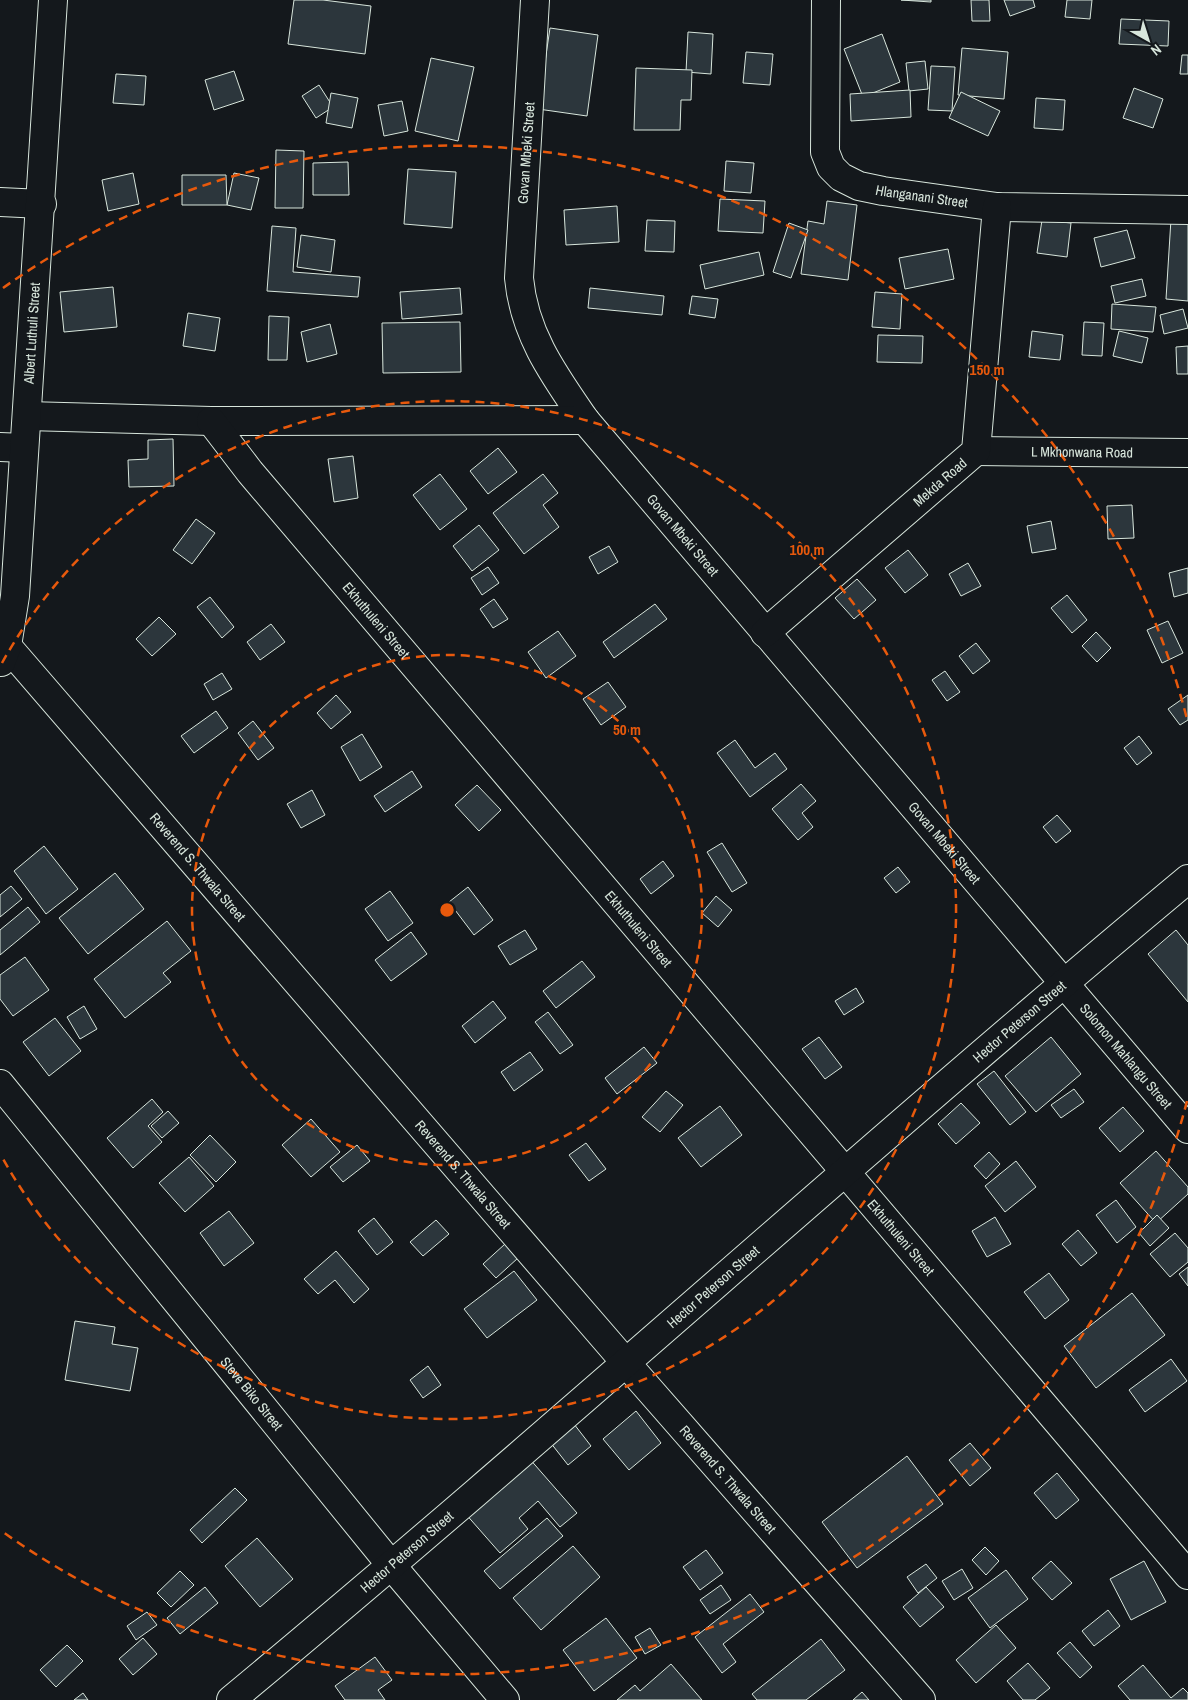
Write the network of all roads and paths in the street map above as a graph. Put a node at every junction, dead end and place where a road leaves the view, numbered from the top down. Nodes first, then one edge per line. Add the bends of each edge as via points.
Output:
1 (53, 0) edge
2 (536, 0) edge
3 (826, 0) edge
4 (0, 202) edge
5 (42, 204) junction
6 (997, 207) junction
7 (1188, 210) edge
8 (27, 416) junction
9 (585, 420) junction
10 (211, 421) junction
11 (12, 447) edge
12 (976, 451) junction
13 (1188, 453) edge
14 (765, 633) junction
15 (4, 654) edge
16 (1188, 879) edge
17 (1064, 982) junction
18 (0, 1084) edge
19 (1188, 1130) edge
20 (844, 1171) junction
21 (626, 1363) junction
22 (391, 1565) junction
23 (1188, 1575) edge
24 (234, 1697) edge
25 (505, 1700) edge
26 (921, 1700) edge

1 - 5 street, Albert Luthuli Street
2 - 9 street, Govan Mbeki Street via 519,256 521,299 535,341
3 - 6 street, Hlanganani Street via 824,126 825,152 831,167 841,177 859,186
4 - 5 street
5 - 8 street, Albert Luthuli Street
6 - 7 street, Hlanganani Street
6 - 12 street, Mekda Road
8 - 10 street
8 - 11 street, Albert Luthuli Street
9 - 10 street
9 - 14 street, Govan Mbeki Street
10 - 20 street, Ekhuthuleni Street via 256,479
11 - 15 street, Albert Luthuli Street via 15,596
12 - 13 street, L Mkhonwana Road
12 - 14 street, Mekda Road
14 - 17 street, Govan Mbeki Street
15 - 21 street, Reverend S. Thwala Street
16 - 17 street, Hector Peterson Street
17 - 19 street, Solomon Mahlangu Street
17 - 20 street, Hector Peterson Street
18 - 22 street, Steve Biko Street
20 - 21 street, Hector Peterson Street
20 - 23 street, Ekhuthuleni Street
21 - 22 street, Hector Peterson Street
21 - 26 street, Reverend S. Thwala Street
22 - 24 street, Hector Peterson Street
22 - 25 street, Steve Biko Street

